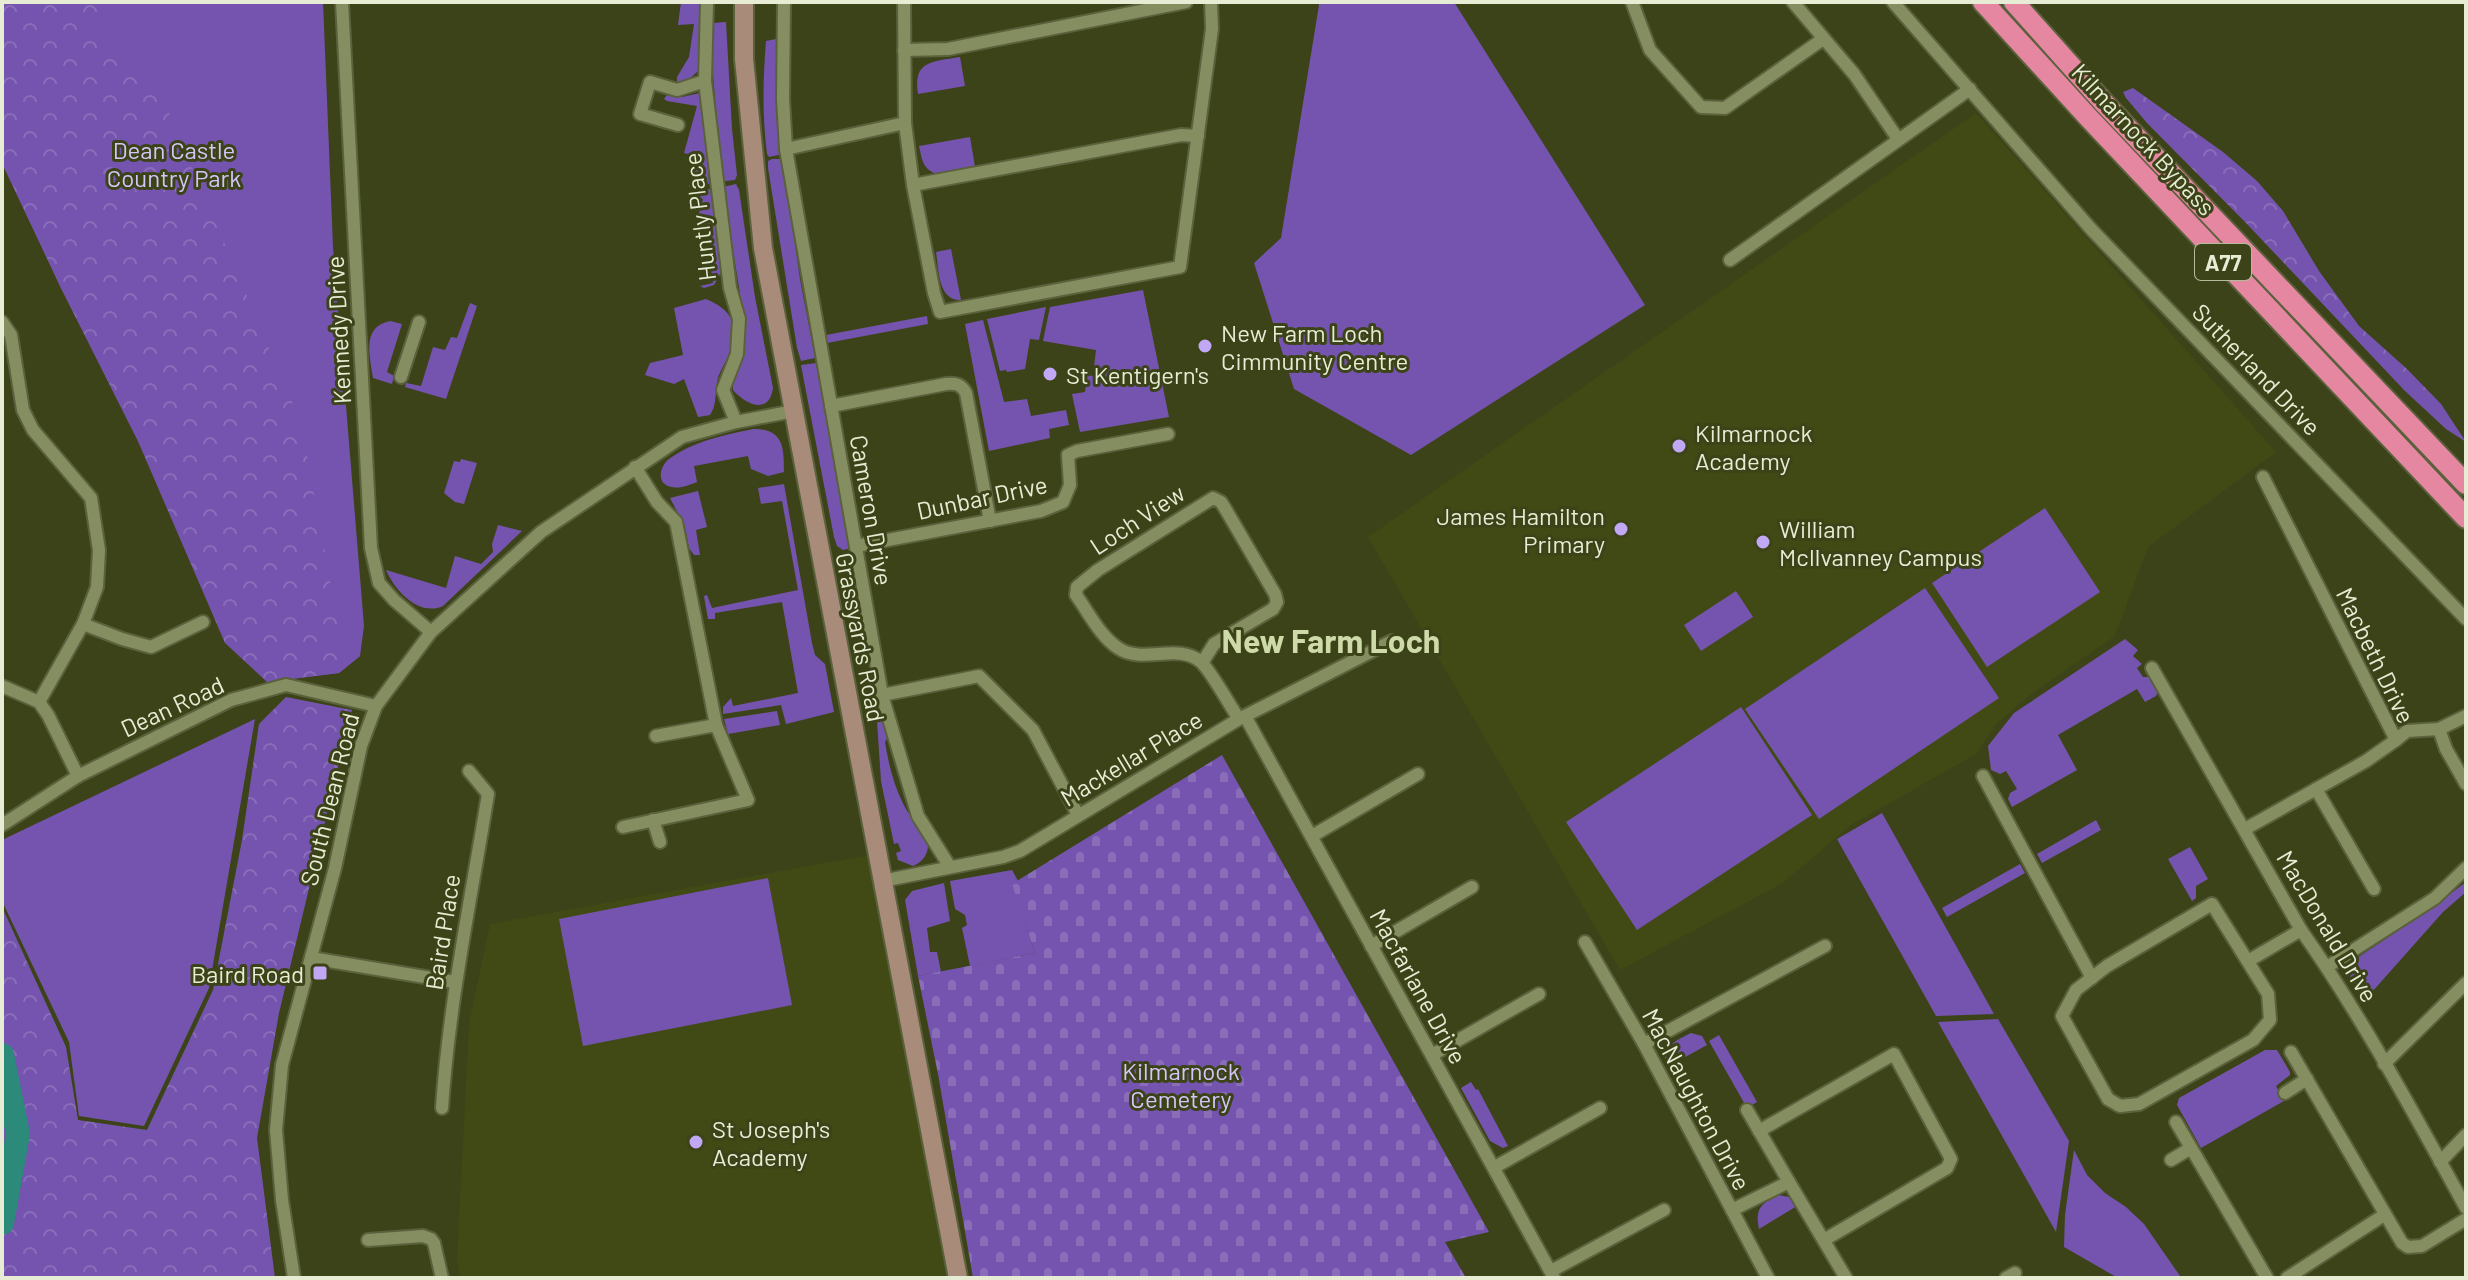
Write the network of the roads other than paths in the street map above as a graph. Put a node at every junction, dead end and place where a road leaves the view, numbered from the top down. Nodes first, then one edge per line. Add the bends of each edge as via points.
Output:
1 (342, 2) edge
2 (707, 2) edge
3 (744, 2) edge
4 (784, 2) edge
5 (904, 2) edge
6 (1186, 2) edge
7 (1211, 2) edge
8 (1632, 2) edge
9 (1793, 2) edge
10 (1893, 2) edge
11 (1983, 2) edge
12 (2014, 2) edge
13 (1823, 39) junction
14 (904, 50) junction
15 (705, 81) junction
16 (1970, 89) junction
17 (905, 123) junction
18 (678, 125) dead end
19 (1198, 136) junction
20 (1898, 139) junction
21 (786, 149) junction
22 (913, 185) junction
23 (1730, 260) dead end
24 (2, 322) edge
25 (419, 322) dead end
26 (401, 377) dead end
27 (831, 406) junction
28 (794, 411) junction
29 (736, 422) junction
30 (1168, 434) dead end
31 (635, 467) junction
32 (2263, 477) dead end
33 (2466, 484) edge
34 (2466, 518) edge
35 (990, 521) junction
36 (856, 546) junction
37 (2466, 619) edge
38 (203, 622) dead end
39 (83, 624) junction
40 (431, 632) junction
41 (1392, 641) dead end
42 (1202, 663) junction
43 (2152, 668) dead end
44 (2, 686) edge
45 (882, 695) junction
46 (39, 702) junction
47 (376, 706) junction
48 (2466, 716) edge
49 (1242, 718) junction
50 (716, 725) junction
51 (2439, 729) junction
52 (656, 736) dead end
53 (2396, 740) junction
54 (469, 771) dead end
55 (1418, 774) dead end
56 (78, 776) junction
57 (1983, 776) dead end
58 (2466, 784) edge
59 (2316, 789) junction
60 (1078, 815) junction
61 (653, 820) junction
62 (2, 825) edge
63 (623, 827) dead end
64 (2245, 829) junction
65 (1312, 836) junction
66 (660, 842) dead end
67 (950, 867) junction
68 (2466, 868) edge
69 (882, 881) junction
70 (1472, 887) dead end
71 (2374, 889) dead end
72 (2301, 930) junction
73 (1585, 942) dead end
74 (1371, 946) junction
75 (1825, 946) dead end
76 (311, 958) junction
77 (2248, 961) junction
78 (2327, 967) junction
79 (2092, 978) junction
80 (455, 982) junction
81 (2466, 983) edge
82 (1539, 994) dead end
83 (1644, 1044) junction
84 (2291, 1052) dead end
85 (1432, 1055) junction
86 (2384, 1064) junction
87 (2307, 1079) junction
88 (2285, 1093) dead end
89 (442, 1108) dead end
90 (1600, 1108) dead end
91 (1747, 1110) dead end
92 (2176, 1122) dead end
93 (1759, 1131) junction
94 (2466, 1135) edge
95 (2191, 1148) junction
96 (2171, 1160) dead end
97 (2440, 1162) junction
98 (1495, 1167) junction
99 (1789, 1182) junction
100 (2466, 1208) edge
101 (1664, 1210) dead end
102 (1732, 1210) junction
103 (2384, 1215) junction
104 (2466, 1219) edge
105 (368, 1240) dead end
106 (1824, 1240) junction
107 (1552, 1275) edge
108 (294, 1278) edge
109 (442, 1278) edge
110 (958, 1278) edge
111 (1768, 1278) edge
112 (1846, 1278) edge
113 (2267, 1278) edge
114 (2287, 1278) edge

1 - 40 street, Kennedy Drive via 371,548 379,583
2 - 15 street, Huntly Place
3 - 28 main road, Grassyards Road via 744,59 763,248
4 - 21 street, Cameron Drive
5 - 14 street
6 - 14 street via 948,49
7 - 19 street
8 - 13 street via 1650,50 1701,107 1725,108
9 - 13 street
10 - 16 street, Sutherland Drive
11 - 34 highway, Kilmarnock Bypass / A77
12 - 33 highway, Kilmarnock Bypass / A77
13 - 20 street
14 - 17 street
15 - 18 street via 677,90 650,82 640,114
15 - 29 street, Huntly Place via 730,288 739,319 737,354 723,390
16 - 20 street
16 - 37 street, Sutherland Drive via 2091,229
17 - 21 street
17 - 22 street
19 - 22 street
19 - 22 street via 1180,267 940,312
20 - 23 street
21 - 27 street, Cameron Drive
24 - 39 street via 11,335 23,410 33,430 91,498 99,550 97,587
25 - 26 street
27 - 35 street via 946,384 963,387
27 - 36 street, Cameron Drive
28 - 29 street, South Dean Road
28 - 69 main road, Grassyards Road
29 - 31 street, South Dean Road via 682,437
30 - 35 street, Dunbar Drive via 1068,455 1070,485 1063,502
31 - 40 street, South Dean Road via 541,532
31 - 50 street via 676,522
32 - 53 street, Macbeth Drive
35 - 36 street, Dunbar Drive
36 - 45 street, Cameron Drive
38 - 39 street via 151,647
39 - 46 street
40 - 47 street, South Dean Road
41 - 49 street, Mackellar Place
42 - 42 street, Loch View via 1166,652 1121,651 1076,595 1077,587 1098,570 1213,498 1226,510 1277,602 1214,644
42 - 49 street
43 - 64 street, MacDonald Drive
44 - 46 street
45 - 60 street via 979,676 1033,730
45 - 67 street, Cameron Drive via 918,816
46 - 56 street
47 - 56 street, Dean Road via 286,685 231,700
47 - 76 street, South Dean Road via 361,746
48 - 51 street
49 - 60 street, Mackellar Place
49 - 65 street, Macfarlane Drive
50 - 52 street
50 - 61 street via 748,800
51 - 53 street via 2407,731
51 - 58 street
53 - 59 street, Macbeth Drive
54 - 80 street, Baird Place via 488,794
55 - 65 street
56 - 62 street, Dean Road
57 - 79 street
59 - 64 street, Macbeth Drive
59 - 71 street
60 - 67 street, Mackellar Place via 1011,854
61 - 63 street
61 - 66 street
64 - 72 street, MacDonald Drive
65 - 74 street, Macfarlane Drive
67 - 69 street, Mackellar Place
68 - 78 street via 2435,898
69 - 110 main road, Grassyards Road
70 - 74 street
72 - 77 street
72 - 78 street, MacDonald Drive
73 - 83 street, MacNaughton Drive
74 - 85 street, Macfarlane Drive
75 - 83 street
76 - 80 street
76 - 108 street, South Dean Road via 282,1065 276,1130
77 - 79 street via 2212,904
77 - 79 street via 2268,994 2270,1020 2253,1040 2139,1104 2120,1106 2108,1099 2062,1016 2076,990
78 - 86 street, MacDonald Drive
80 - 89 street, Baird Place
81 - 86 street
82 - 85 street
83 - 102 street, MacNaughton Drive
84 - 87 street
85 - 98 street, Macfarlane Drive
86 - 97 street, MacDonald Drive
87 - 88 street
87 - 103 street
90 - 98 street
91 - 93 street
92 - 95 street
93 - 99 street
93 - 106 street via 1894,1054 1951,1159 1947,1168
94 - 97 street
95 - 96 street
95 - 113 street
97 - 100 street, MacDonald Drive
98 - 107 street, Macfarlane Drive
99 - 102 street
99 - 106 street
101 - 107 street
102 - 111 street, MacNaughton Drive
103 - 104 street via 2408,1247 2422,1246
103 - 114 street
105 - 109 street via 431,1239
106 - 112 street

